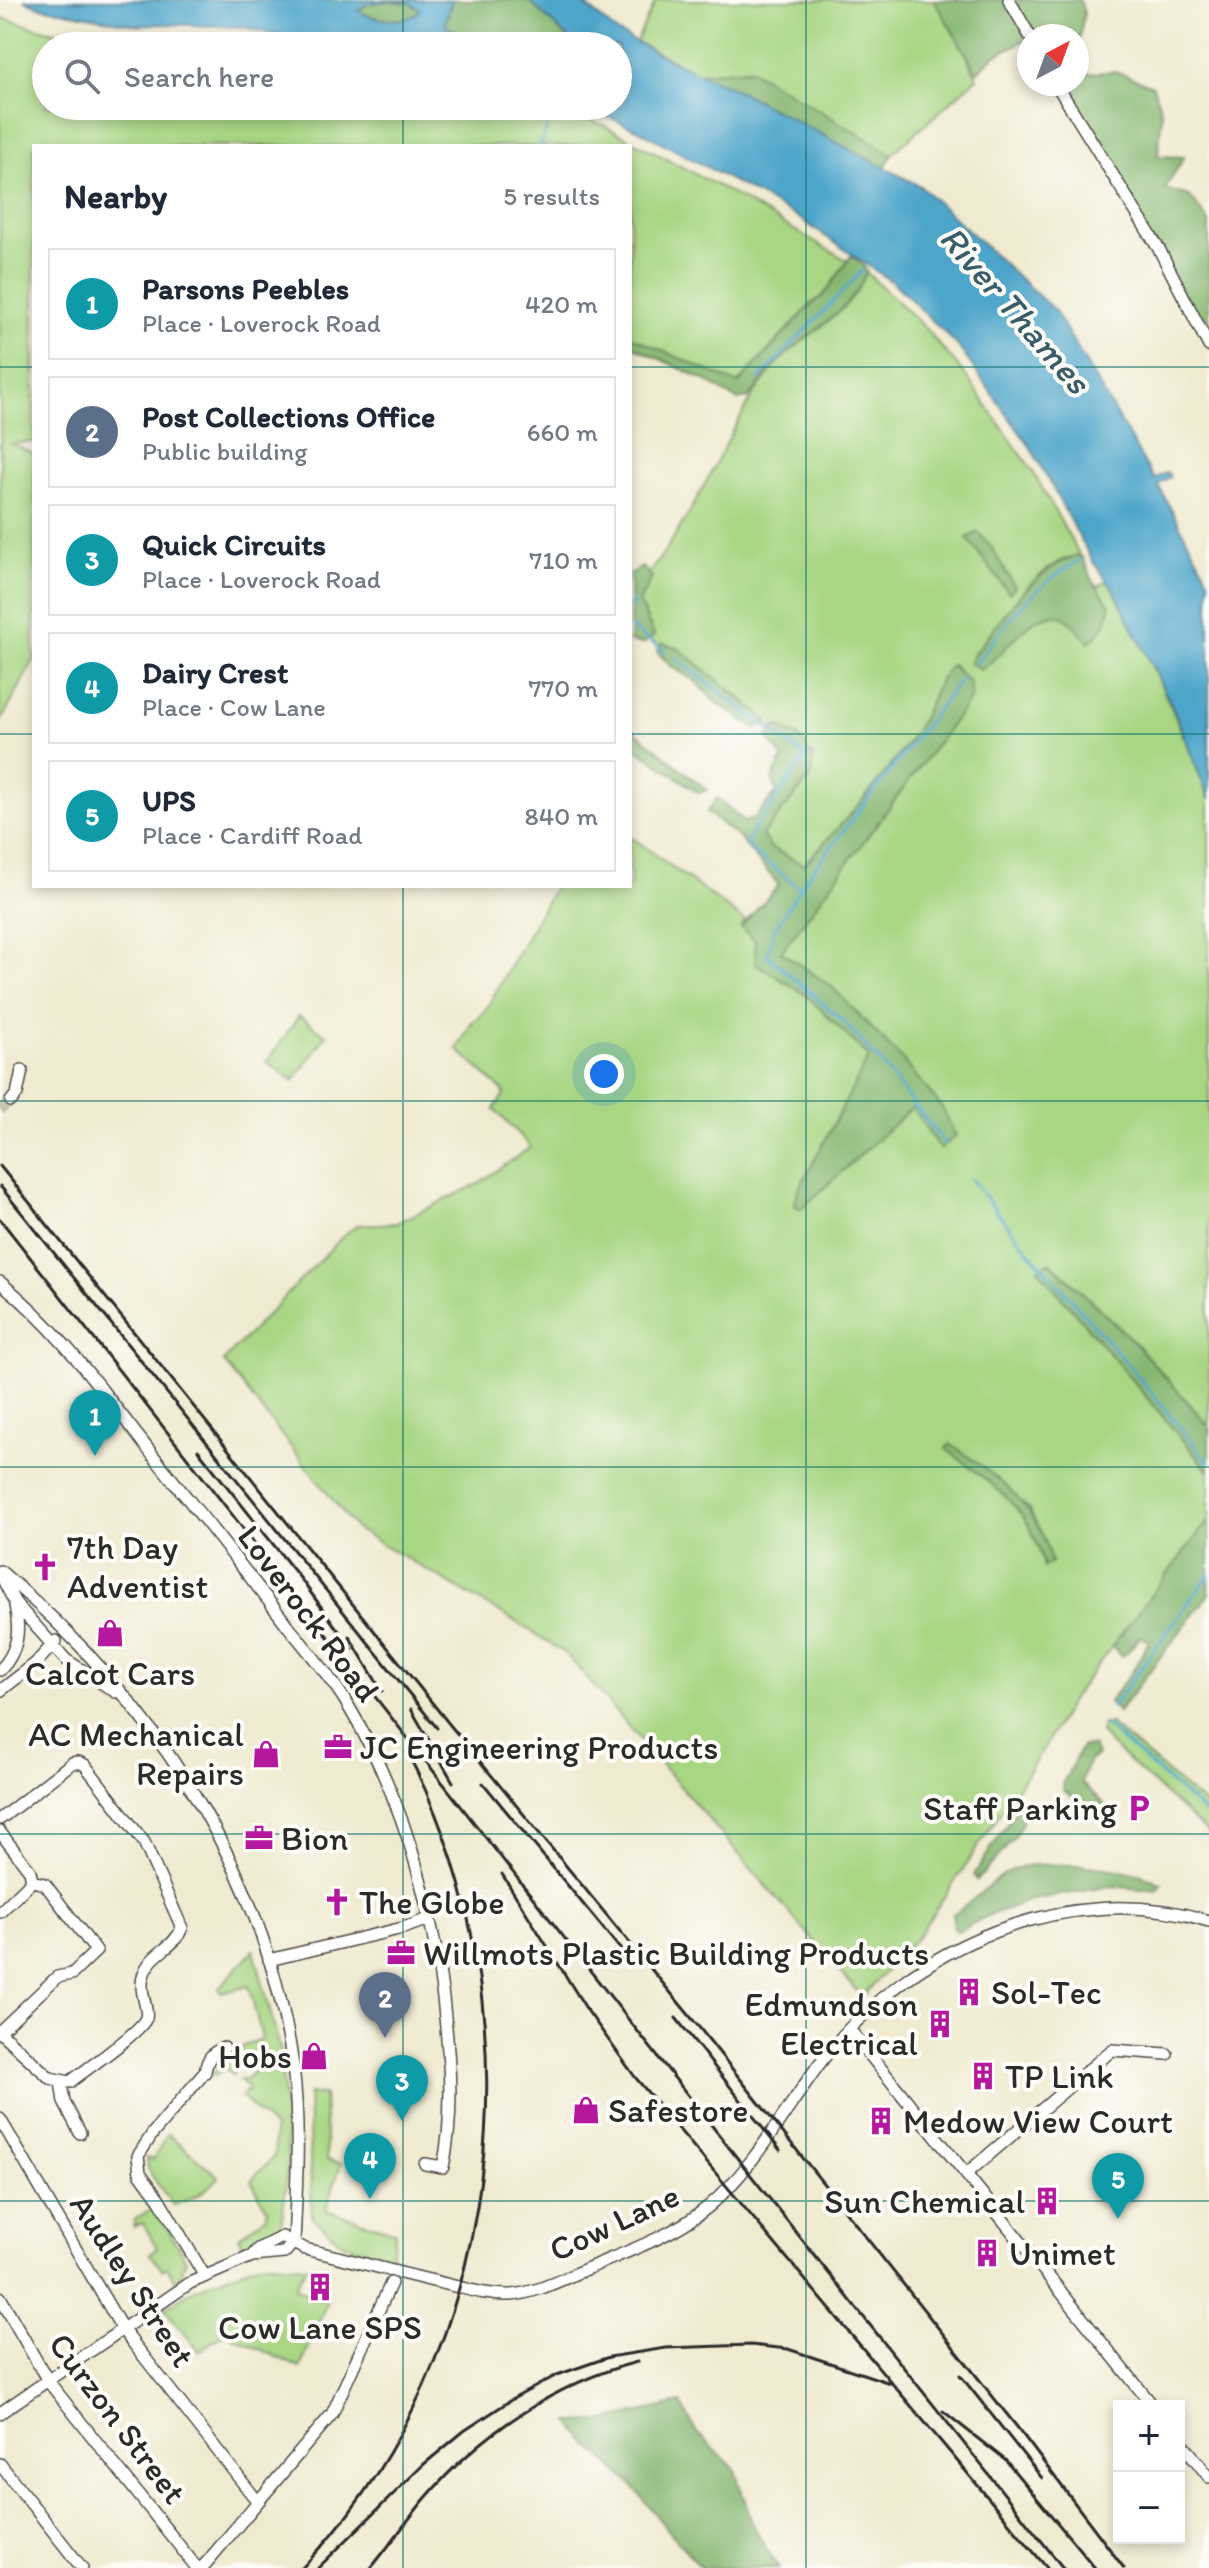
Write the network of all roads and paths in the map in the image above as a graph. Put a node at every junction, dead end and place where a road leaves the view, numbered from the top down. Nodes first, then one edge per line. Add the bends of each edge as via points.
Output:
1 (1009, 0) edge
2 (1023, 24) edge
3 (1063, 96) edge
4 (1209, 346) edge
5 (22, 1070) dead end
6 (11, 1101) tunnel mouth
7 (0, 1282) edge
8 (0, 1573) edge
9 (15, 1603) junction
10 (53, 1621) junction
11 (33, 1624) junction
12 (19, 1637) junction
13 (54, 1645) junction
14 (66, 1660) junction
15 (36, 1663) junction
16 (0, 1670) edge
17 (0, 1691) edge
18 (127, 1699) junction
19 (0, 1819) edge
20 (0, 1832) edge
21 (32, 1881) junction
22 (0, 1912) edge
23 (429, 1919) junction
24 (1209, 1921) edge
25 (269, 1960) junction
26 (849, 2029) junction
27 (0, 2032) edge
28 (224, 2048) dead end
29 (1167, 2054) dead end
30 (61, 2082) junction
31 (0, 2119) edge
32 (80, 2133) dead end
33 (425, 2164) dead end
34 (966, 2174) junction
35 (294, 2242) junction
36 (204, 2275) junction
37 (391, 2283) dead end
38 (0, 2297) edge
39 (123, 2330) junction
40 (48, 2381) junction
41 (1148, 2400) edge
42 (0, 2413) edge
43 (1185, 2447) edge
44 (0, 2464) edge
45 (1209, 2477) edge
46 (258, 2502) junction
47 (82, 2568) edge
48 (200, 2568) edge

1 - 2 street
3 - 4 street via 1159,249
5 - 6 street
7 - 23 street, Loverock Road via 70,1352 338,1690 398,1809
8 - 9 street
8 - 10 street
9 - 11 street
9 - 12 street
10 - 11 street
10 - 13 street
10 - 18 street
11 - 12 street
11 - 13 street
12 - 16 street
13 - 14 street
13 - 15 street
14 - 15 street
14 - 18 street
15 - 17 street
18 - 25 street via 169,1753 214,1828
19 - 30 street via 72,1763 85,1765 144,1842 182,1928 143,1977 146,2020 70,2082
20 - 21 street
21 - 22 street
21 - 27 street via 45,1884 96,1951 72,1974 57,1977
23 - 25 street
23 - 33 street, Loverock Road via 444,2009 449,2103 443,2167
24 - 26 street, Cow Lane via 1132,1908 1068,1911 1004,1927 905,1981
25 - 35 street via 296,2100
26 - 34 street
26 - 35 street, Cow Lane via 734,2181 707,2208 658,2238 539,2288 513,2295 474,2291
27 - 30 street
28 - 36 street via 215,2051 205,2072 138,2156 140,2173
29 - 34 street via 1112,2050
30 - 32 street via 68,2113
31 - 39 street, Audley Street
34 - 41 street
35 - 36 street via 282,2237
36 - 39 street
37 - 46 street via 332,2414
38 - 40 street, Curzon Street
39 - 40 street
39 - 46 street, Audley Street
40 - 42 street
40 - 48 street, Curzon Street
43 - 45 street
44 - 47 street
46 - 48 street

